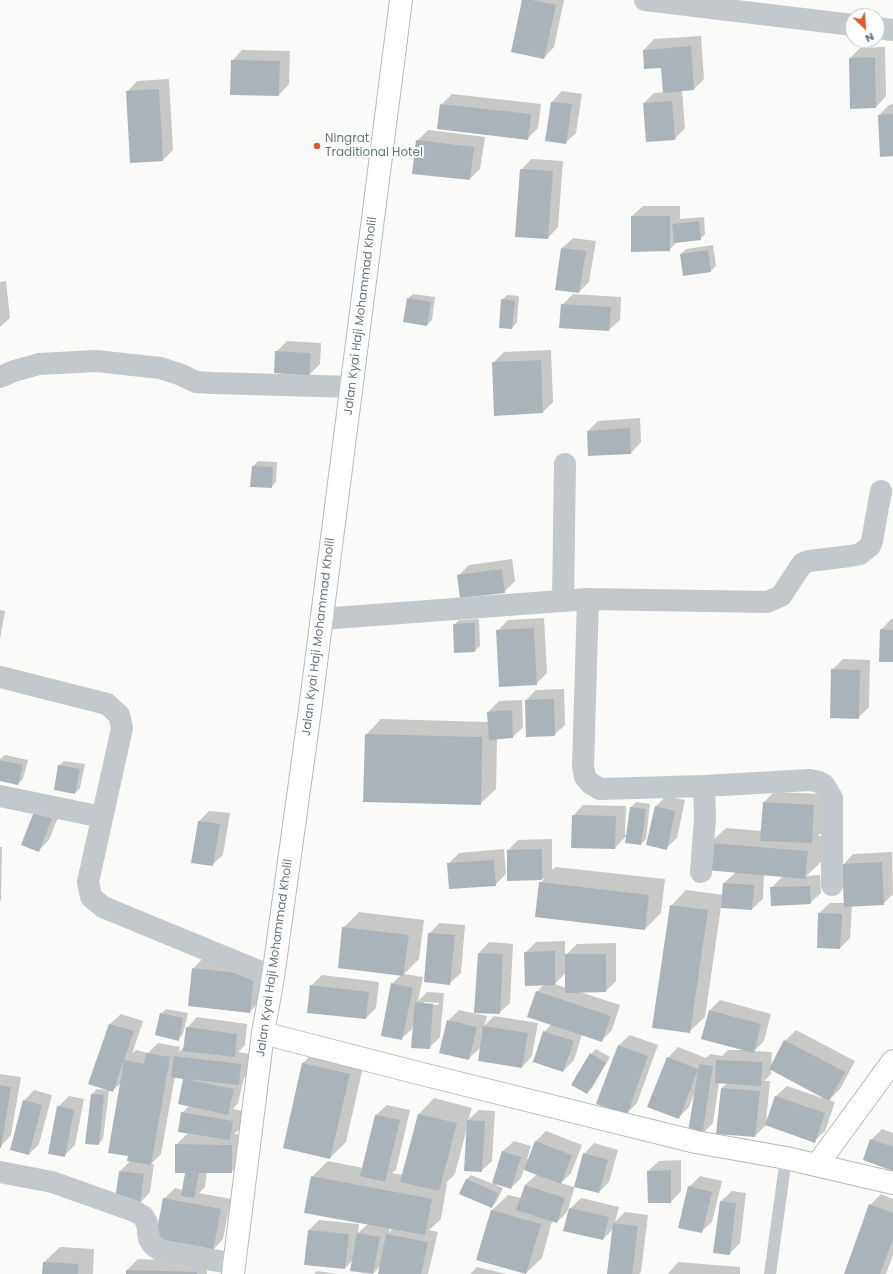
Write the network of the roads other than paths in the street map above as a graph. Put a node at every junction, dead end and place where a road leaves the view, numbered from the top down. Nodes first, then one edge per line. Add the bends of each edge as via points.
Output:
1 (401, 0) edge
2 (644, 0) edge
3 (845, 24) edge
4 (0, 377) edge
5 (352, 387) junction
6 (565, 464) dead end
7 (881, 491) dead end
8 (588, 599) junction
9 (563, 600) junction
10 (321, 619) junction
11 (0, 677) edge
12 (704, 786) junction
13 (0, 796) edge
14 (102, 817) junction
15 (701, 872) dead end
16 (832, 885) dead end
17 (273, 977) junction
18 (263, 1033) junction
19 (893, 1061) edge
20 (786, 1158) junction
21 (817, 1165) junction
22 (0, 1172) edge
23 (893, 1183) edge
24 (234, 1269) edge
25 (770, 1274) edge

1 - 5 main road, Jalan Kyai Haji Mohammad Kholil
2 - 3 street
4 - 5 street via 39,364 96,361 160,368 196,382
5 - 10 main road, Jalan Kyai Haji Mohammad Kholil
6 - 9 street
7 - 8 street via 870,546 860,554 803,563 781,596 774,600 767,602
8 - 9 street
8 - 12 street via 583,766 585,776 590,783 600,788
9 - 10 street
10 - 17 main road, Jalan Kyai Haji Mohammad Kholil
11 - 14 street via 106,704 119,716 122,728
12 - 15 street via 705,818
12 - 16 street via 810,780 824,785 832,798
13 - 14 street
14 - 17 street via 88,882 91,897 103,907
17 - 18 main road, Jalan Kyai Haji Mohammad Kholil
18 - 20 main road via 688,1140
18 - 24 main road, Jalan Kyai Haji Mohammad Kholil
19 - 21 main road
20 - 21 main road
20 - 25 lane
21 - 23 main road
22 - 24 street via 52,1182 134,1211 143,1216 147,1223 149,1238 160,1250

